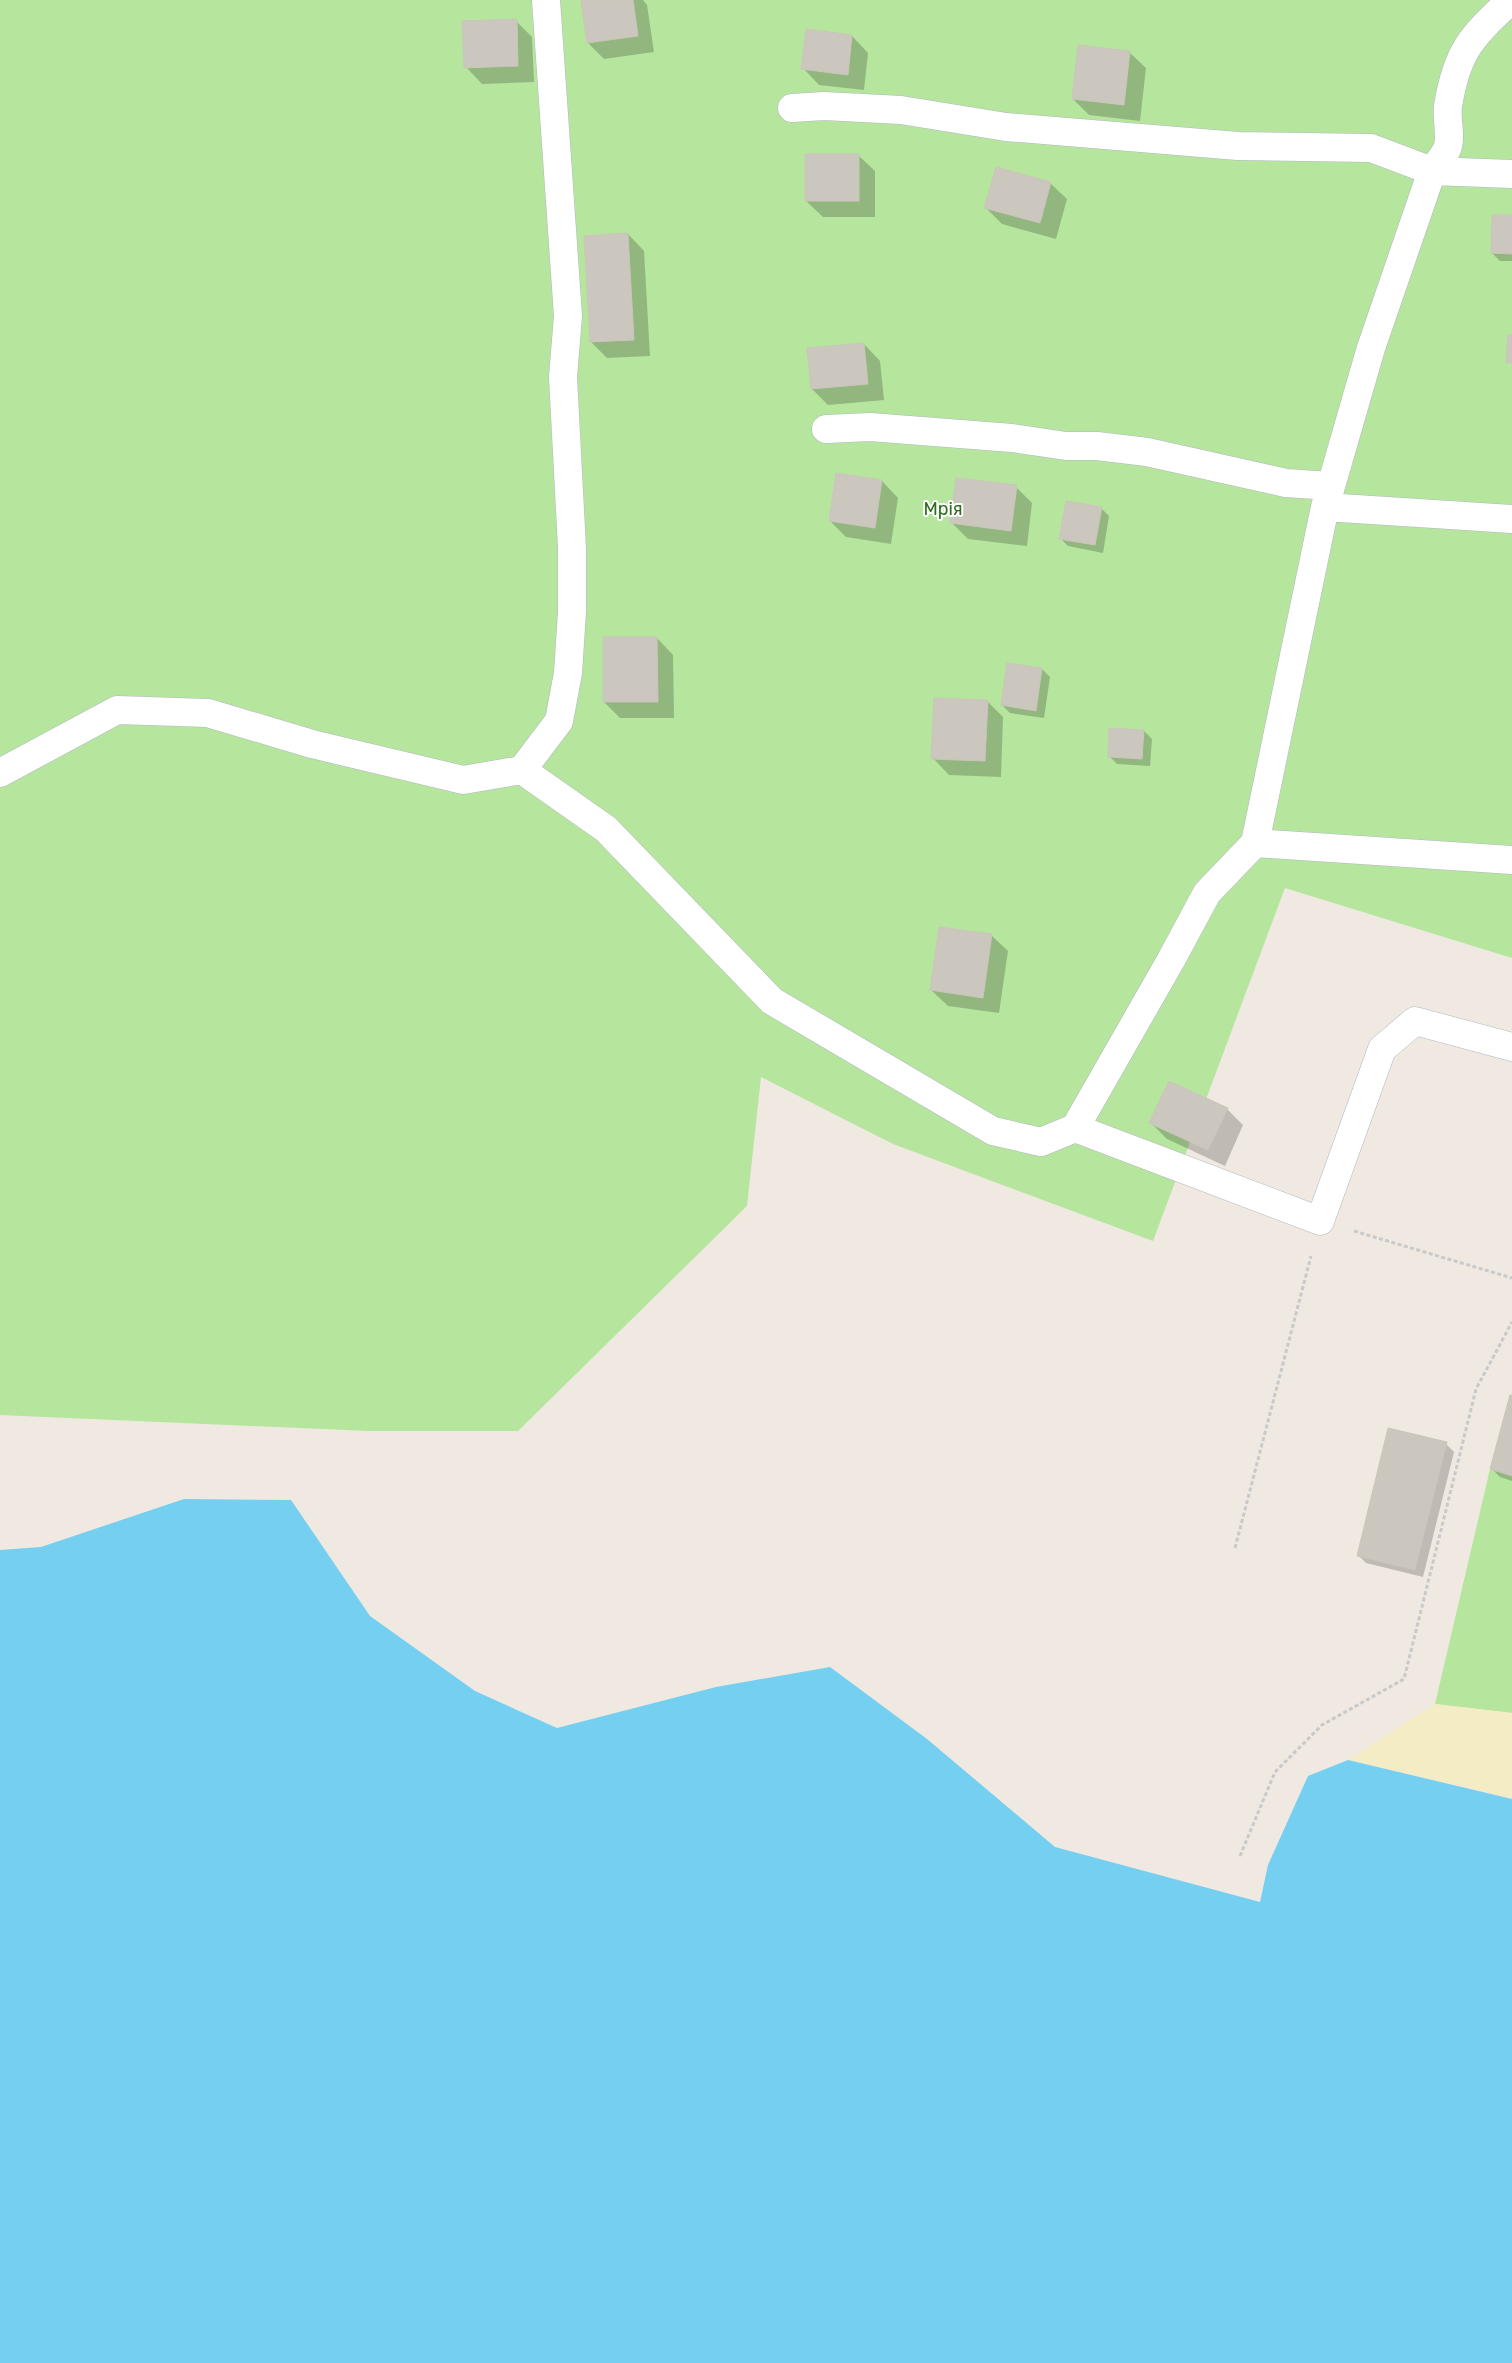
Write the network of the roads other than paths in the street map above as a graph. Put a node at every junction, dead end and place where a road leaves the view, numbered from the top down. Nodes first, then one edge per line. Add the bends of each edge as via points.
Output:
1 (546, 0) edge
2 (1511, 0) edge
3 (792, 108) dead end
4 (1432, 171) junction
5 (1512, 174) edge
6 (826, 429) dead end
7 (1328, 496) junction
8 (1512, 519) edge
9 (522, 770) junction
10 (0, 773) edge
11 (1254, 843) junction
12 (1512, 860) edge
13 (1512, 1047) edge
14 (1075, 1128) junction

1 - 9 street via 568,316 563,377 572,612 568,673 559,721
2 - 4 street via 1465,48 1456,69 1448,108 1448,148
3 - 4 street via 824,106 901,110 1006,127 1238,146 1371,148
4 - 5 street
4 - 7 street via 1371,348
6 - 7 street via 870,426 1147,452 1286,483
7 - 8 street
7 - 11 street
9 - 10 street via 463,780 312,744 208,713 117,710
9 - 14 street via 606,829 772,1001 994,1131 1041,1142
11 - 12 street
11 - 14 street via 1207,893
13 - 14 street via 1415,1021 1382,1049 1320,1221

